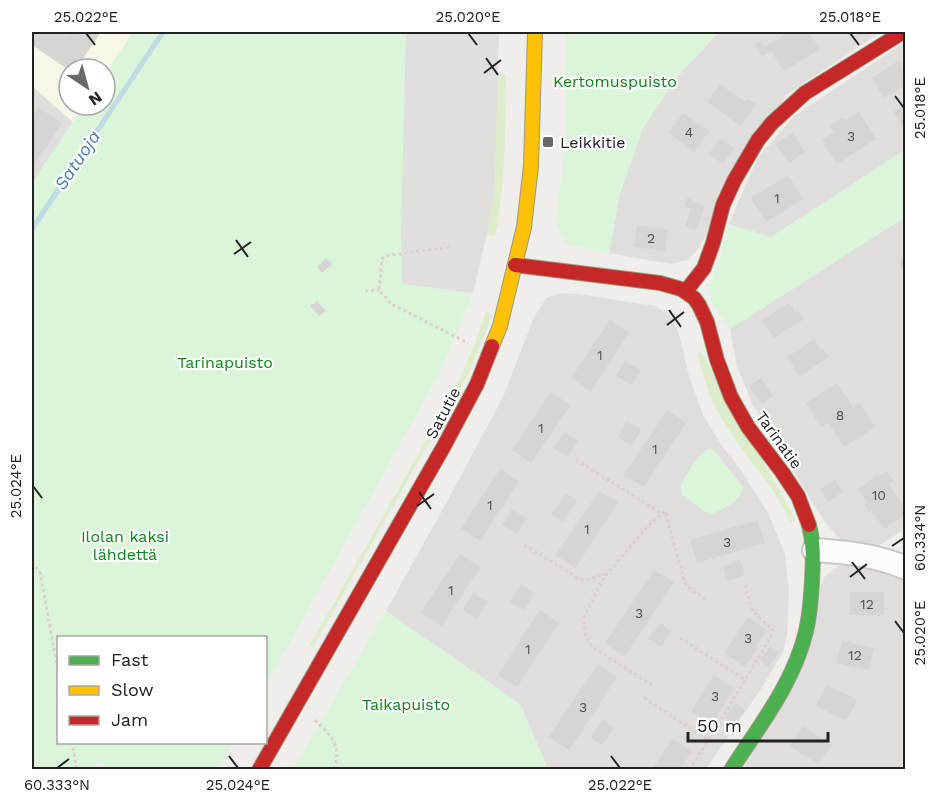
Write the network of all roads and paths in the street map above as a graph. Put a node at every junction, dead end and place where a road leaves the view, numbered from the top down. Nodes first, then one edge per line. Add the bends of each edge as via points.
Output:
1 (535, 32) edge
2 (903, 32) edge
3 (449, 247) dead end
4 (515, 265) junction
5 (379, 290) junction
6 (365, 291) dead end
7 (686, 291) junction
8 (466, 352) dead end
9 (576, 460) dead end
10 (661, 513) junction
11 (524, 545) dead end
12 (814, 550) junction
13 (32, 562) edge
14 (906, 568) edge
15 (607, 574) junction
16 (745, 585) dead end
17 (706, 600) dead end
18 (680, 638) dead end
19 (57, 665) edge
20 (744, 680) junction
21 (651, 685) dead end
22 (644, 698) dead end
23 (708, 741) junction
24 (72, 744) edge
25 (76, 770) edge
26 (259, 770) edge
27 (689, 770) edge
28 (731, 770) edge

1 - 4 street, Satutie via 531,166
2 - 7 street via 805,93 772,123 734,181 704,268
3 - 5 path via 386,256 382,259
4 - 7 street
4 - 26 street, Satutie via 500,326 477,384
5 - 6 path
5 - 8 path via 392,304 469,344
7 - 12 street, Tarinatie via 705,315 724,382 736,408 798,498
9 - 10 path
10 - 15 path
10 - 17 path via 665,511 686,586
11 - 15 path via 580,579
12 - 14 street via 878,558
12 - 28 street, Tarinatie via 811,603 800,652 785,686
13 - 19 path via 40,573
15 - 21 path via 584,617 585,634 592,647
16 - 20 path via 750,607 773,629
18 - 20 path
20 - 23 path
22 - 23 path
23 - 27 path
24 - 25 path

